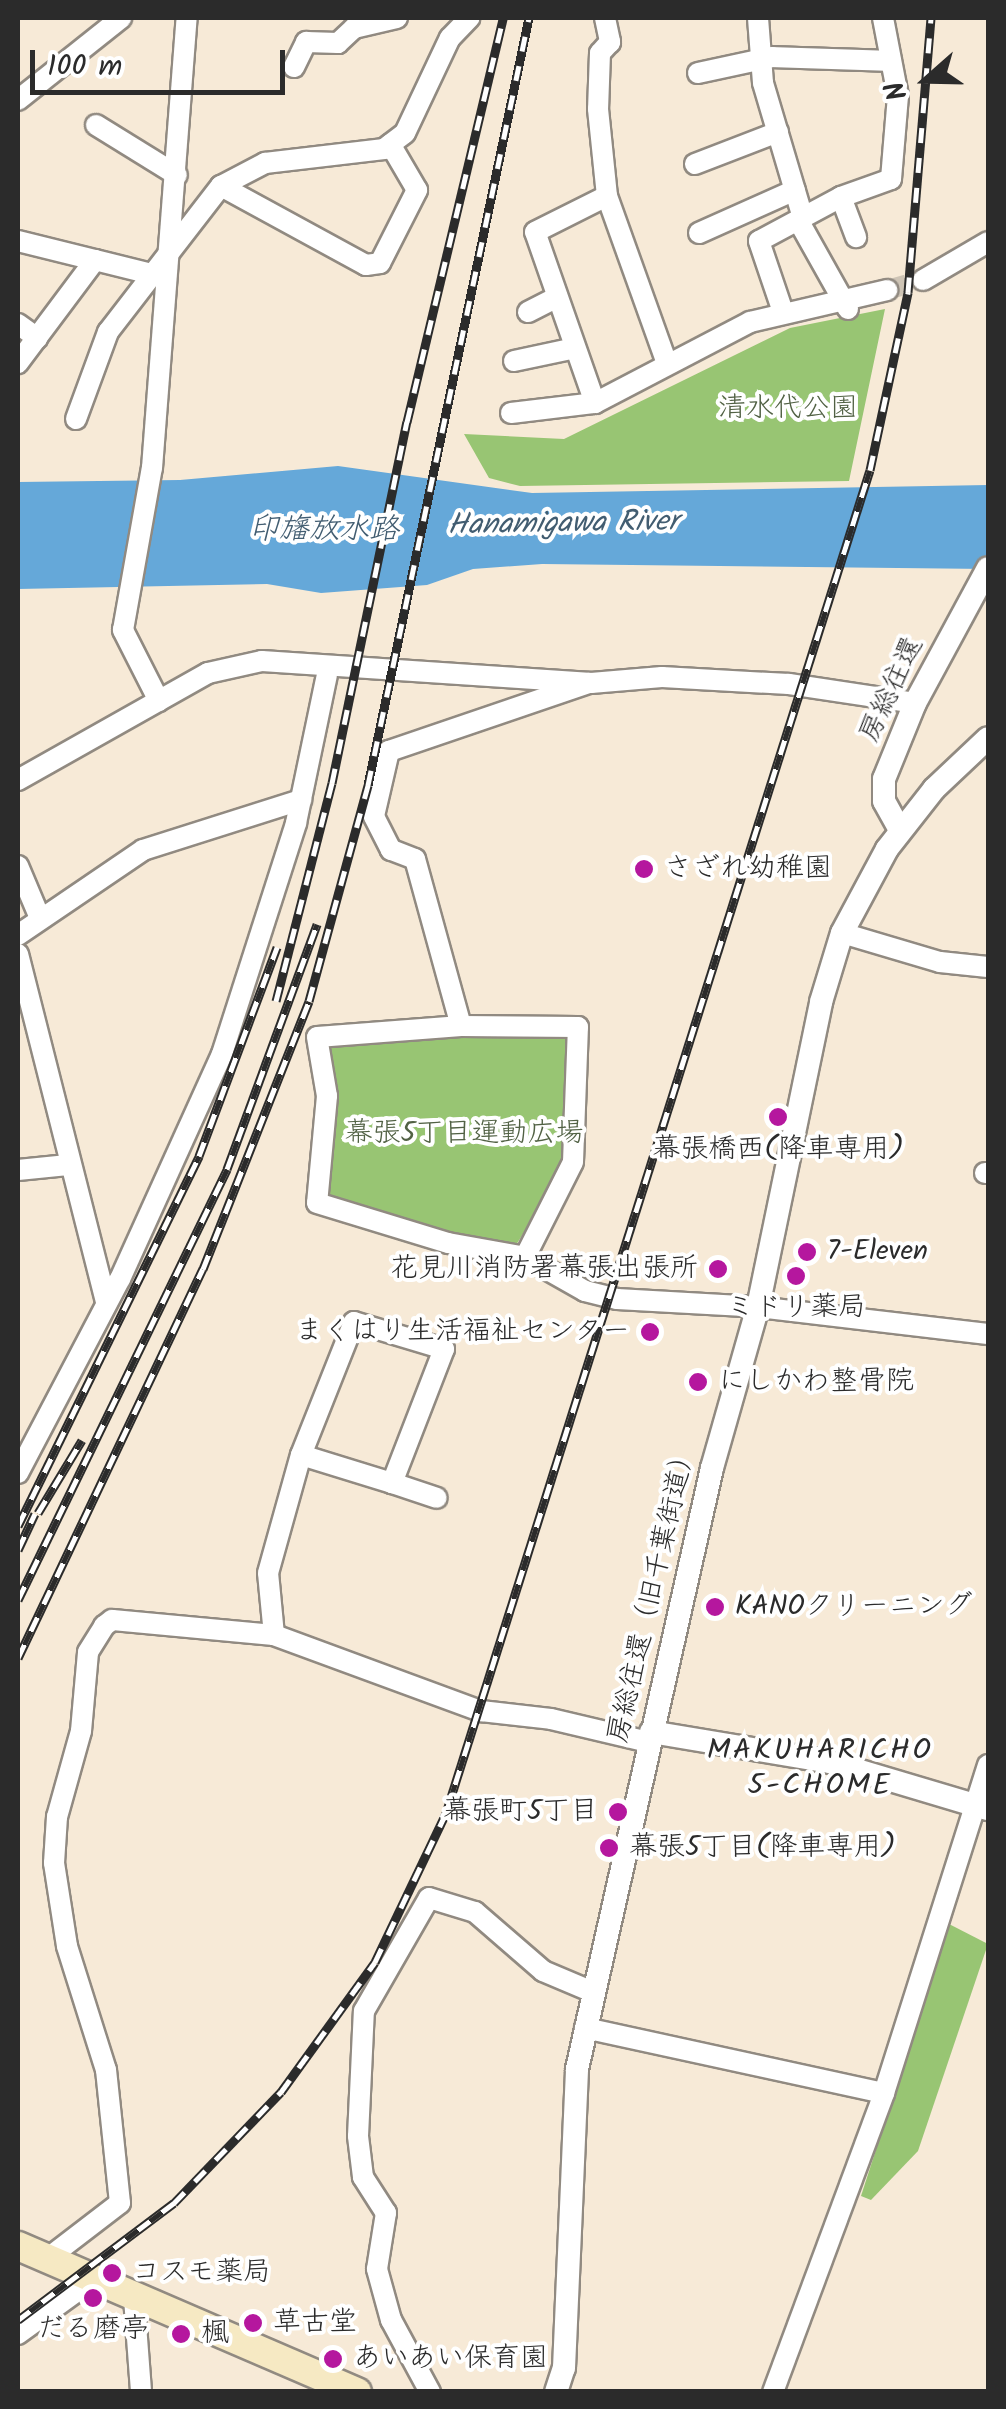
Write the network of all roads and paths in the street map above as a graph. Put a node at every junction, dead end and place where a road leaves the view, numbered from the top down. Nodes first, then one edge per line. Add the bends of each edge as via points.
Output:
1 (121, 18) edge
2 (187, 18) edge
3 (397, 18) edge
4 (605, 18) edge
5 (758, 18) edge
6 (883, 18) edge
7 (460, 19) edge
8 (367, 20) edge
9 (891, 61) junction
10 (760, 64) junction
11 (294, 67) dead end
12 (698, 73) dead end
13 (18, 100) edge
14 (96, 126) dead end
15 (778, 132) junction
16 (390, 144) junction
17 (695, 164) dead end
18 (176, 174) junction
19 (220, 186) junction
20 (795, 190) junction
21 (607, 196) junction
22 (841, 197) junction
23 (800, 219) junction
24 (699, 233) dead end
25 (856, 237) dead end
26 (174, 239) junction
27 (18, 241) edge
28 (988, 242) edge
29 (95, 260) junction
30 (147, 273) junction
31 (923, 280) tunnel mouth
32 (887, 290) tunnel mouth
33 (557, 297) junction
34 (847, 304) junction
35 (528, 312) dead end
36 (783, 312) junction
37 (18, 324) edge
38 (38, 338) junction
39 (575, 348) junction
40 (514, 361) dead end
41 (18, 363) edge
42 (667, 364) junction
43 (595, 403) junction
44 (511, 413) dead end
45 (76, 420) dead end
46 (985, 578) edge
47 (326, 675) dead end
48 (591, 683) junction
49 (159, 700) junction
50 (915, 703) junction
51 (988, 738) edge
52 (18, 780) edge
53 (300, 800) junction
54 (900, 830) junction
55 (18, 866) edge
56 (40, 918) junction
57 (842, 932) junction
58 (18, 935) edge
59 (18, 954) edge
60 (988, 966) edge
61 (462, 1026) junction
62 (68, 1165) junction
63 (18, 1170) edge
64 (525, 1257) junction
65 (106, 1302) junction
66 (758, 1307) junction
67 (988, 1334) edge
68 (301, 1454) junction
69 (18, 1473) edge
70 (392, 1483) junction
71 (437, 1498) dead end
72 (274, 1635) junction
73 (649, 1737) junction
74 (988, 1764) edge
75 (980, 1807) edge
76 (592, 1992) junction
77 (585, 2028) junction
78 (884, 2093) junction
79 (18, 2246) edge
80 (48, 2259) junction
81 (91, 2280) junction
82 (134, 2298) junction
83 (18, 2334) edge
84 (142, 2392) edge
85 (358, 2392) edge
86 (430, 2392) edge
87 (556, 2392) edge
88 (773, 2392) edge

1 - 13 street
2 - 18 street
3 - 8 street
4 - 21 street via 610,42 600,54 598,110
5 - 10 street
6 - 9 street
7 - 16 street via 414,118
8 - 11 street via 338,43 306,42
9 - 10 street via 772,57
9 - 22 street via 898,96 891,178
10 - 12 street
10 - 15 street
14 - 18 street
15 - 17 street
15 - 20 street
16 - 19 street via 358,157 265,163
16 - 19 street via 418,190 380,263 366,265
18 - 26 street
19 - 26 street
20 - 23 street
20 - 24 street
21 - 33 street via 535,232
21 - 42 street
22 - 23 street
22 - 25 street
23 - 34 street
23 - 36 street via 759,241
26 - 30 street
26 - 49 street via 152,468 125,604 126,640
27 - 29 street
28 - 31 street
29 - 30 street
29 - 38 street
30 - 45 street via 108,332
32 - 34 street
33 - 35 street
33 - 39 street
34 - 36 street
36 - 42 street
37 - 38 street
38 - 41 street
39 - 40 street
39 - 43 street
42 - 43 street
43 - 44 street
46 - 50 street, 房総往還
47 - 53 street
48 - 49 street via 262,662 208,673
48 - 50 street via 662,677 789,684
48 - 61 street via 389,750 374,816 392,850 415,860
49 - 52 street
50 - 54 street, 房総往還 via 884,779 884,801
51 - 54 street, 房総往還（旧千葉街道）
53 - 56 street via 144,850
53 - 65 street via 222,1054 184,1149
54 - 57 street, 房総往還（旧千葉街道）
55 - 56 street
56 - 58 street
57 - 60 street via 940,962
57 - 66 street, 房総往還（旧千葉街道） via 818,1014
59 - 62 street
61 - 64 street via 578,1027 573,1162
61 - 64 street via 317,1037 327,1096 317,1203 448,1243
62 - 63 street
62 - 65 street
64 - 66 street via 585,1291 617,1299
65 - 69 street
66 - 67 street
66 - 73 street, 房総往還（旧千葉街道）
68 - 70 street
68 - 70 street via 354,1322 444,1349
68 - 72 street via 268,1572
70 - 71 street
72 - 73 street via 481,1711
72 - 80 street via 112,1620 91,1641 54,1863 72,1965 106,2070 120,2203
73 - 75 street via 830,1762
73 - 76 street, 房総往還（旧千葉街道）
74 - 75 street
75 - 78 street
76 - 77 street, 房総往還（旧千葉街道）
76 - 86 street via 543,1971 475,1912 429,1898 364,2011 358,2136 363,2177 386,2213 377,2269 391,2320
77 - 78 street
77 - 87 street, 房総往還（旧千葉街道） via 577,2070 564,2368
78 - 88 street
79 - 80 main road
80 - 81 main road
81 - 82 main road
81 - 83 street
82 - 84 street
82 - 85 main road

